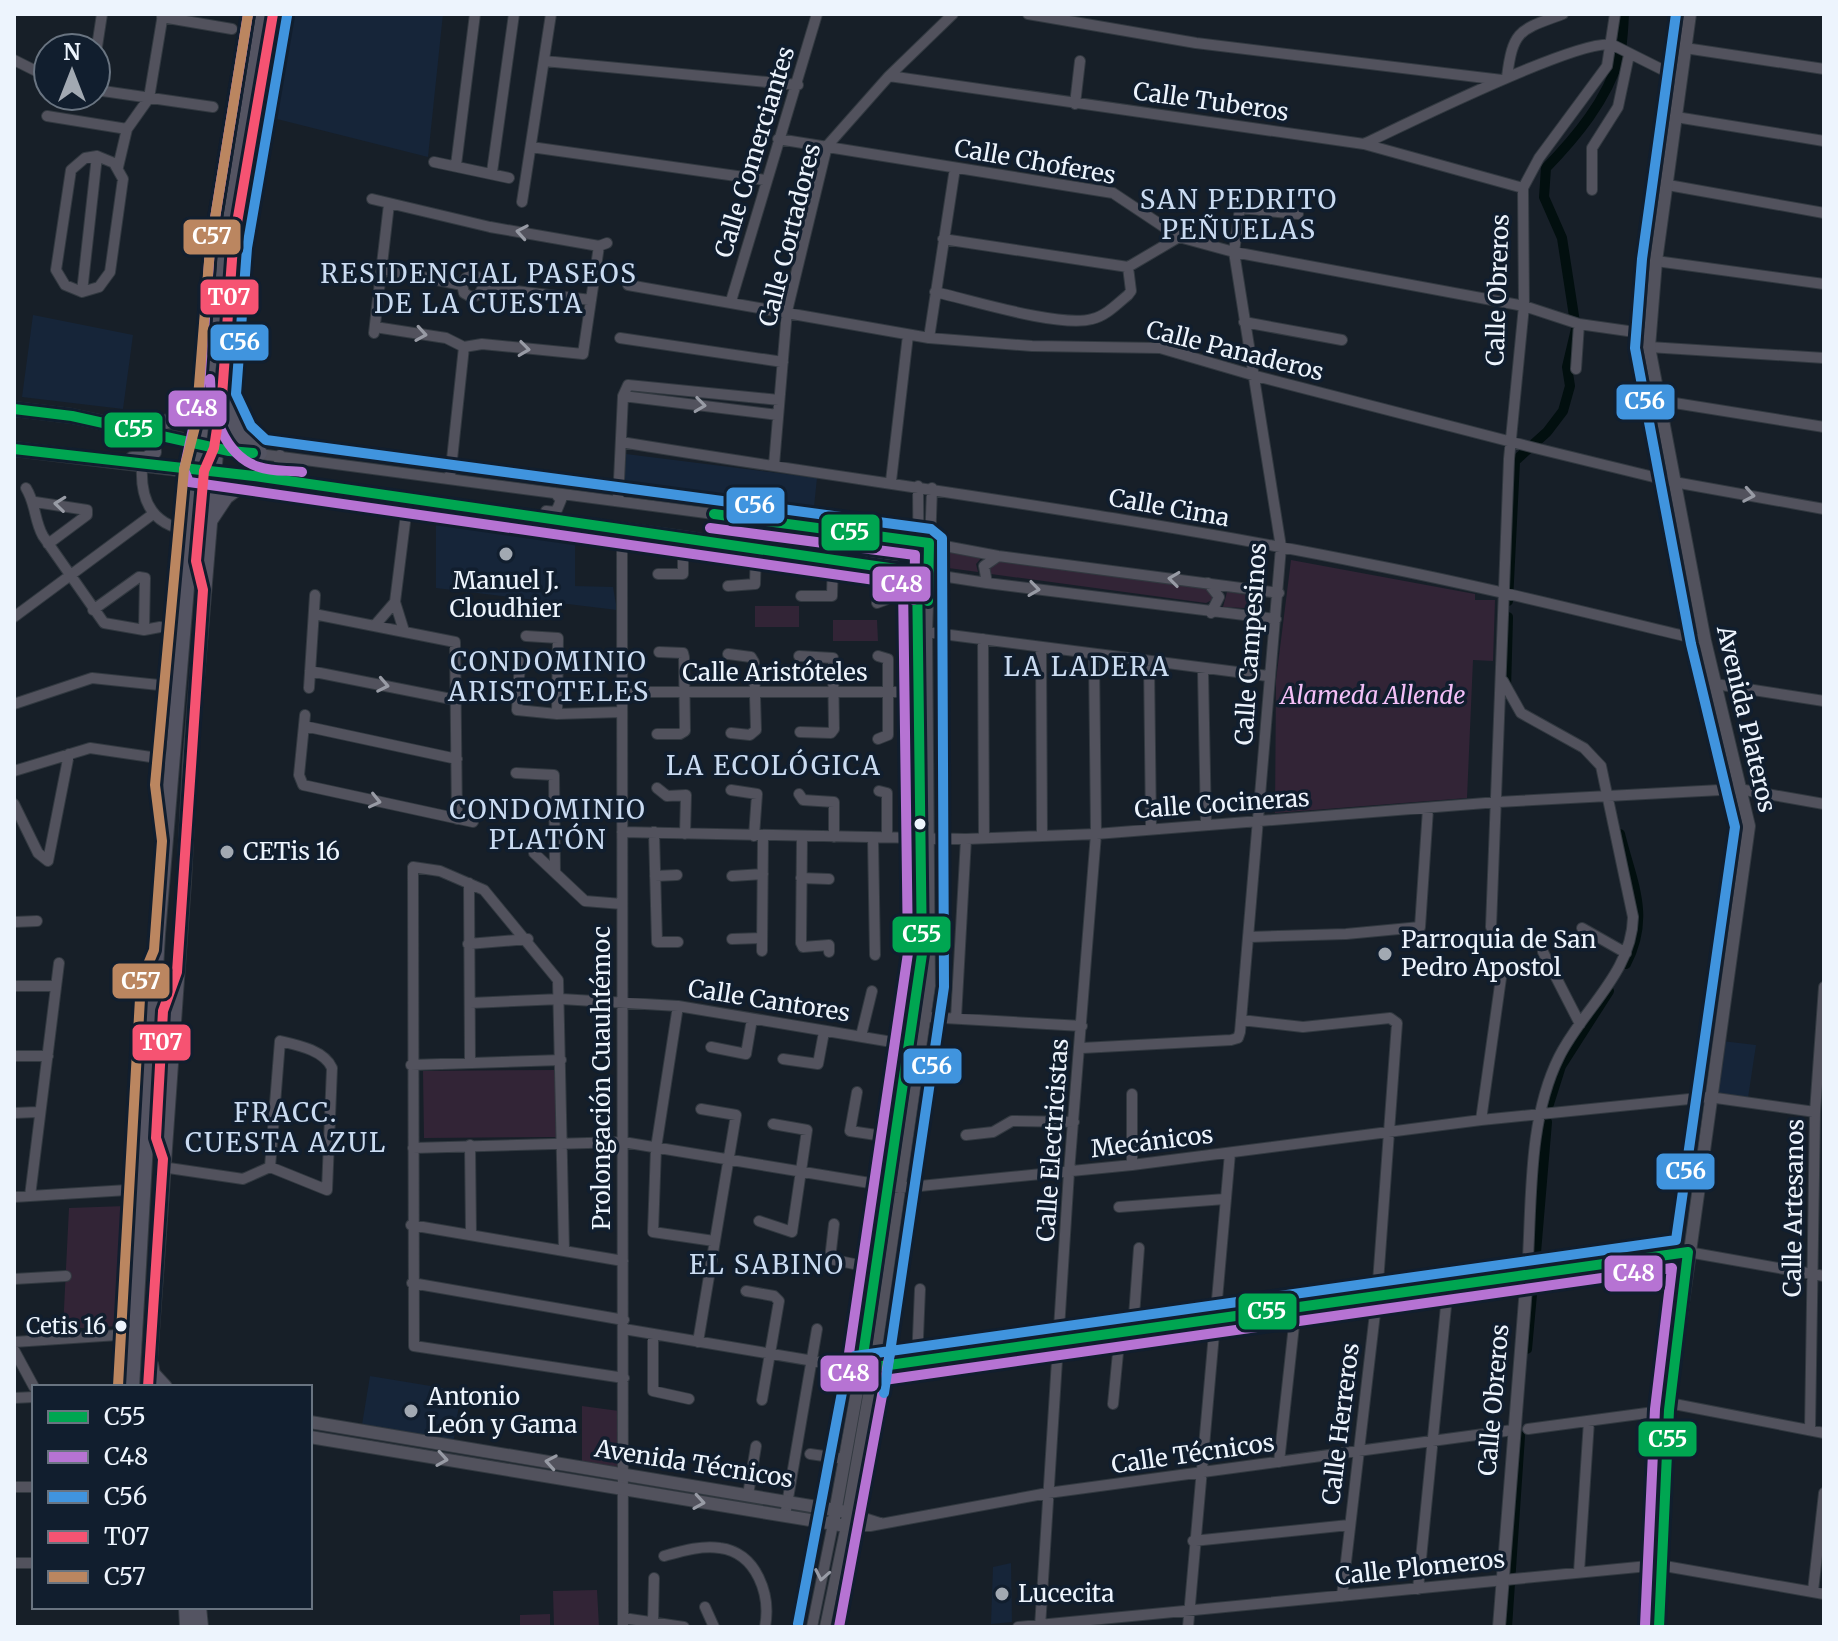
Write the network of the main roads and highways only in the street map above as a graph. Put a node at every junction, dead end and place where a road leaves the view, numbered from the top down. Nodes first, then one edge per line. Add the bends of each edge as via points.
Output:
1 (262, 14) edge
2 (273, 14) edge
3 (208, 386) junction
4 (222, 396) junction
5 (14, 409) edge
6 (123, 429) junction
7 (207, 445) junction
8 (14, 449) edge
9 (260, 453) road end
10 (58, 455) junction
11 (205, 472) junction
12 (254, 476) road end
13 (208, 524) junction
14 (147, 1352) junction
15 (132, 1385) edge
16 (148, 1385) edge
17 (163, 1385) edge

1 - 3 main road via 225,239
2 - 4 main road via 233,246
3 - 6 main road via 190,413 175,421
3 - 7 main road
4 - 7 main road
4 - 9 main road via 239,434
5 - 6 main road
6 - 7 main road
6 - 10 main road via 150,440 152,455
7 - 11 main road
8 - 10 main road
10 - 11 main road
11 - 13 main road
11 - 15 main road via 193,531 171,760
12 - 13 main road via 226,497
13 - 14 main road
14 - 16 main road
14 - 17 main road via 153,1374

